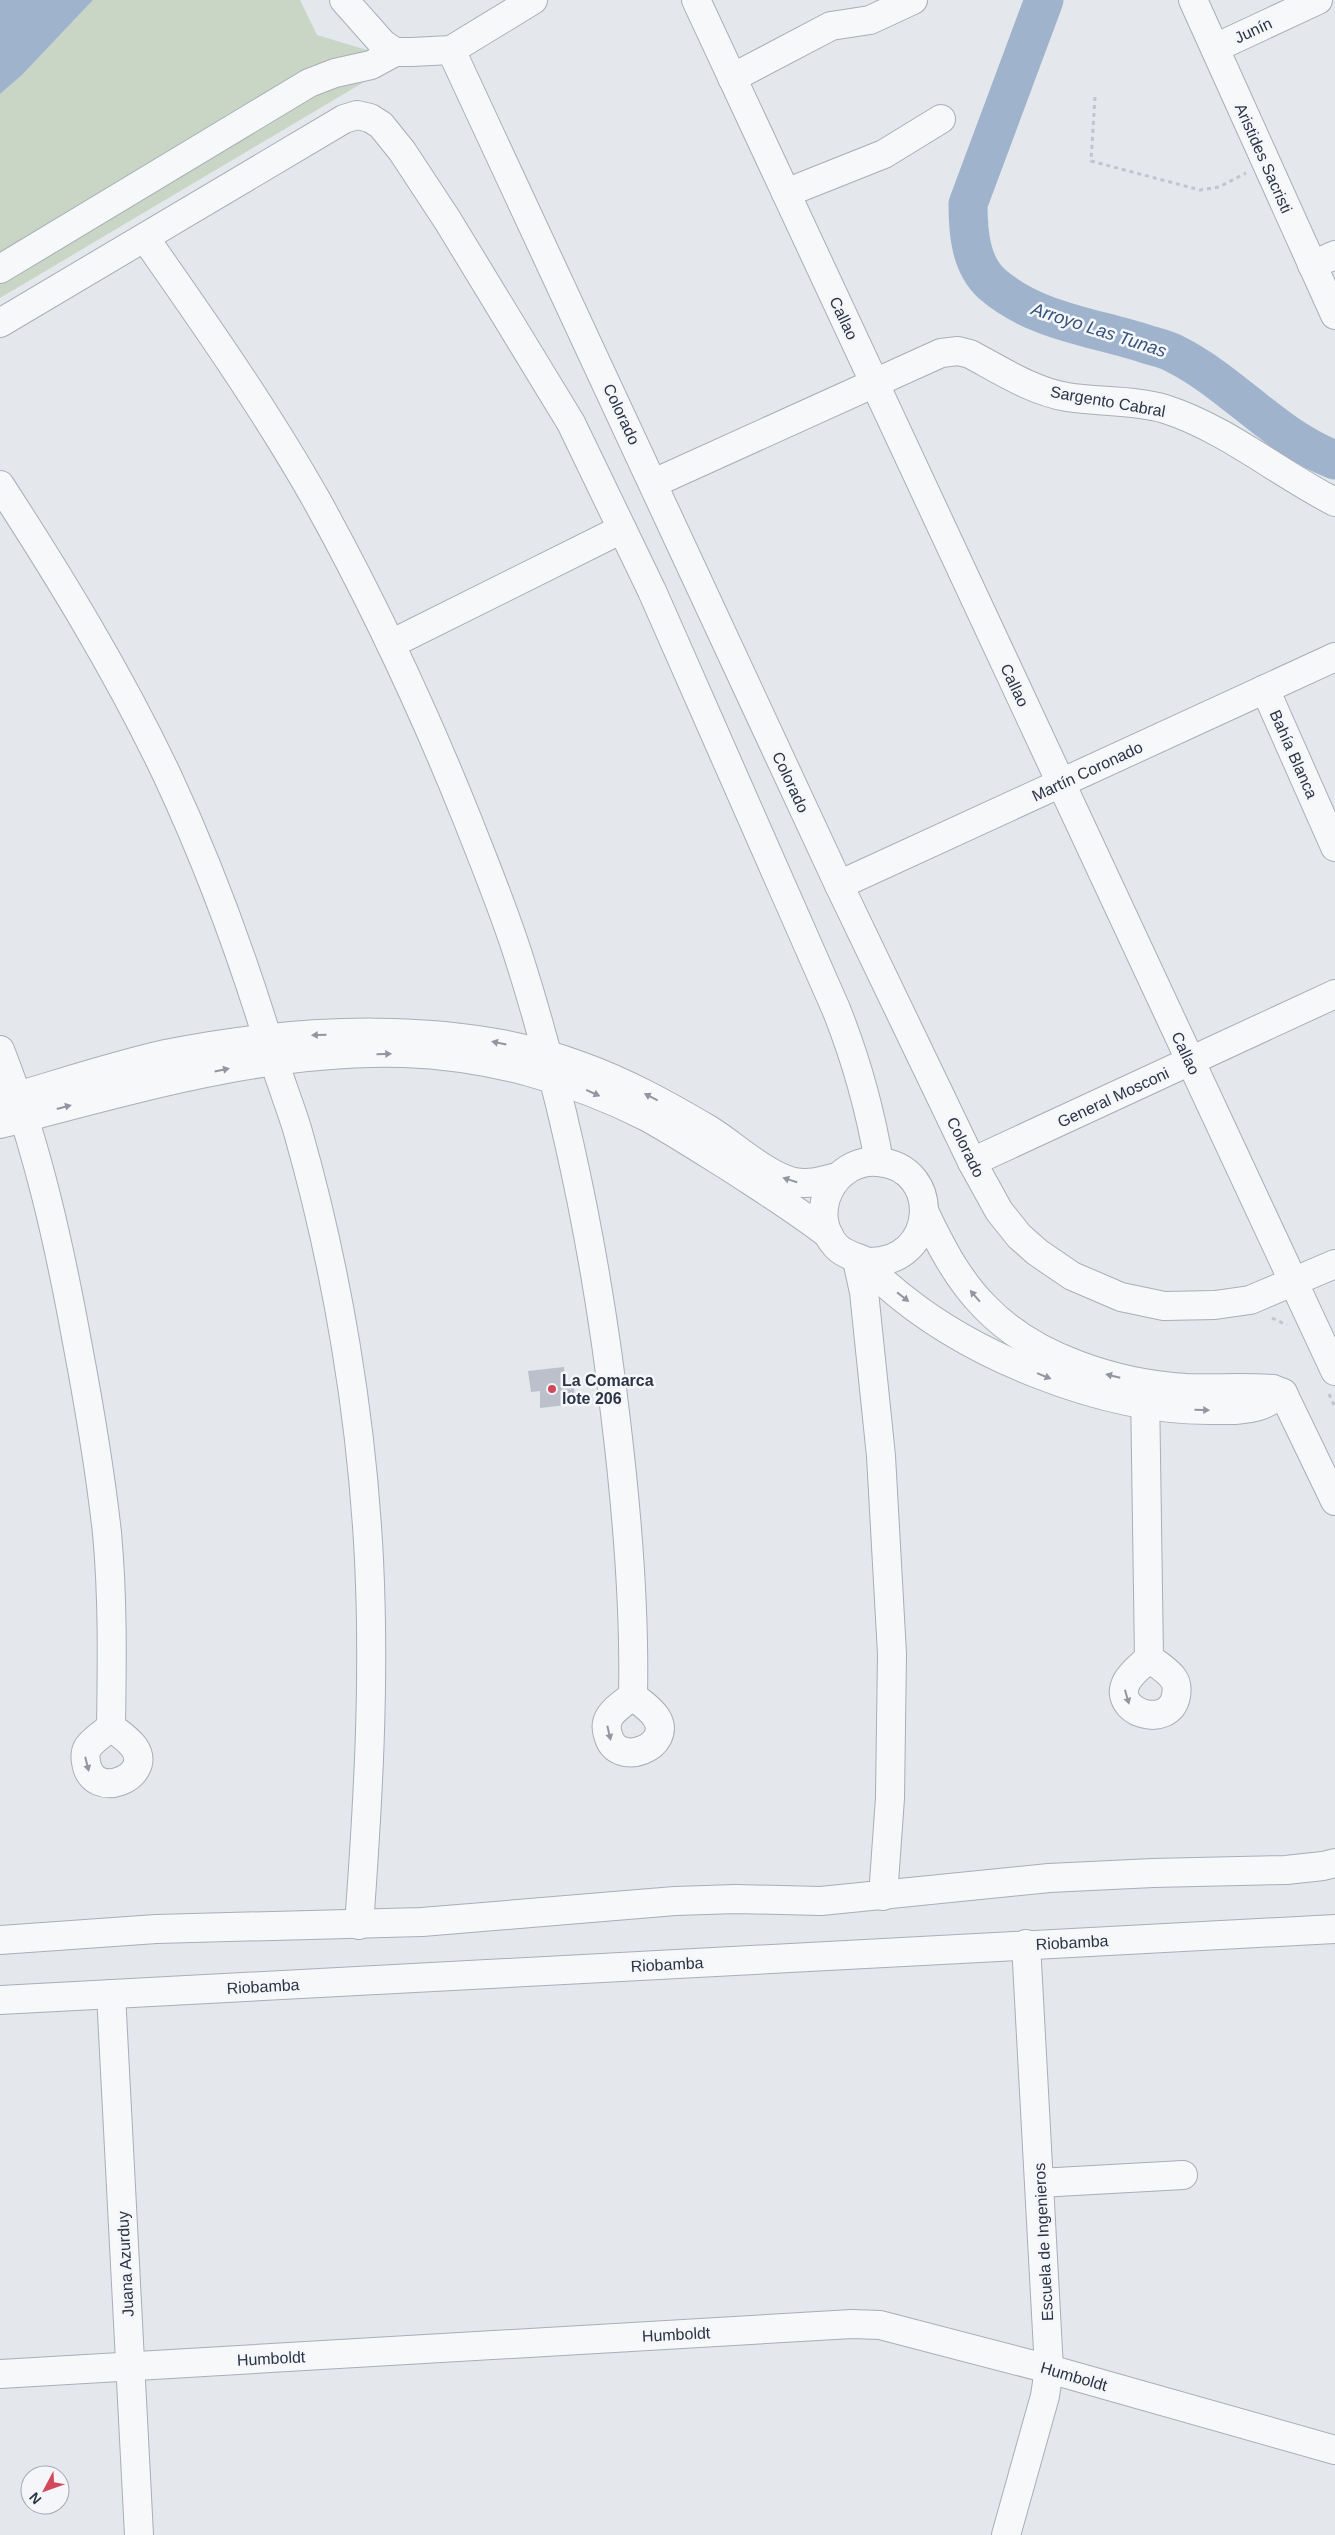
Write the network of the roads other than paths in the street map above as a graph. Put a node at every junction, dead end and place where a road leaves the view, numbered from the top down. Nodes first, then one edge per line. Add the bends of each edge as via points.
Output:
1 (344, 0) edge
2 (533, 0) edge
3 (696, 0) edge
4 (913, 0) edge
5 (1193, 0) edge
6 (1318, 0) edge
7 (1215, 48) junction
8 (451, 50) junction
9 (395, 52) junction
10 (732, 78) junction
11 (941, 119) dead end
12 (786, 194) junction
13 (145, 238) junction
14 (1324, 260) edge
15 (0, 269) edge
16 (1335, 315) edge
17 (0, 323) edge
18 (874, 384) junction
19 (654, 483) junction
20 (0, 486) edge
21 (1335, 502) edge
22 (622, 529) junction
23 (391, 644) junction
24 (1335, 656) edge
25 (1265, 689) junction
26 (1061, 783) junction
27 (1335, 847) edge
28 (839, 886) junction
29 (1335, 994) edge
30 (0, 1050) edge
31 (271, 1050) junction
32 (545, 1053) junction
33 (1190, 1061) junction
34 (554, 1079) junction
35 (11, 1110) edge
36 (879, 1162) junction
37 (972, 1162) junction
38 (838, 1177) junction
39 (924, 1211) junction
40 (829, 1235) junction
41 (863, 1261) junction
42 (1335, 1264) edge
43 (1294, 1283) junction
44 (1335, 1370) edge
45 (1145, 1394) junction
46 (1335, 1502) edge
47 (1149, 1658) dead end
48 (633, 1696) dead end
49 (111, 1727) dead end
50 (1335, 1863) edge
51 (883, 1896) junction
52 (359, 1925) junction
53 (1335, 1929) edge
54 (0, 1940) edge
55 (1026, 1944) junction
56 (111, 1994) junction
57 (0, 2000) edge
58 (1183, 2175) dead end
59 (1039, 2183) junction
60 (130, 2367) junction
61 (1049, 2369) junction
62 (0, 2374) edge
63 (1335, 2450) edge
64 (139, 2535) edge
65 (1006, 2535) edge

1 - 9 street via 383,44
2 - 8 street
3 - 10 street, Callao
4 - 10 street via 870,20 831,26
5 - 7 street, Aristides Sacristi
6 - 7 street, Junín
7 - 14 street, Aristides Sacristi via 1266,162
8 - 9 street
8 - 19 street, Colorado
9 - 15 street via 371,65 335,73 310,83
10 - 12 street, Callao
11 - 12 street via 884,154
12 - 18 street, Callao
13 - 17 street
13 - 22 street via 344,119 357,115 370,118 402,151 453,229 571,423
13 - 23 street via 228,356 318,502
14 - 16 street, Aristides Sacristi
18 - 19 street, Sargento Cabral
18 - 21 street, Sargento Cabral via 941,353 958,351 970,354 1035,387 1065,397 1163,409 1191,420
18 - 26 street, Callao
19 - 28 street, Colorado
20 - 31 street via 92,632 168,776 250,980
22 - 23 street
22 - 36 street via 836,1009 870,1108
23 - 32 street via 444,762 484,863 520,960
24 - 25 street, Martín Coronado
25 - 26 street, Martín Coronado
25 - 27 street, Bahía Blanca
26 - 28 street, Martín Coronado
26 - 33 street, Callao
28 - 37 street, Colorado
29 - 33 street, General Mosconi
30 - 35 street
32 -> 31 street via 479,1039 419,1034 365,1034
31 -> 34 street via 325,1056 403,1053 450,1056
31 - 35 street via 165,1055
31 - 52 street via 298,1133 325,1245 341,1326 361,1471 369,1558 372,1718
32 - 34 street
38 -> 32 street via 813,1184 793,1182 647,1095
33 - 37 street, General Mosconi
33 - 43 street, Callao
34 -> 40 street via 588,1090 647,1117 802,1214
34 - 48 street via 579,1189 611,1377 634,1649
35 - 49 street via 68,1288 95,1446 107,1534 112,1637
36 - 38 street via 864,1162
36 - 39 street via 894,1166 917,1184
37 - 43 street, Colorado via 999,1211 1019,1236 1072,1276 1121,1297 1164,1306 1215,1305 1250,1300
38 - 40 street via 824,1204 824,1220
39 - 41 street via 919,1235 908,1250 892,1260
45 -> 39 street via 1113,1376 1074,1364 1033,1345 1003,1324 968,1288
40 - 41 street via 836,1246
41 -> 45 street via 907,1300 972,1343 1007,1361 1058,1382
41 - 51 street via 881,1456 891,1644 890,1798
42 - 43 street, Colorado
43 - 44 street, Callao
45 - 46 street via 1237,1410 1261,1406 1283,1393
45 - 47 street
50 - 51 street via 1286,1870 1049,1878
51 - 52 street via 820,1901 675,1901
52 - 54 street via 156,1929
53 - 55 street, Riobamba
55 - 56 street, Riobamba
55 - 59 street, Escuela de Ingenieros
56 - 57 street, Riobamba
56 - 60 street, Juana Azurduy
58 - 59 street
59 - 61 street, Escuela de Ingenieros
60 - 61 street, Humboldt via 852,2324 904,2330
60 - 62 street, Humboldt
60 - 64 street, Juana Azurduy
61 - 63 street, Humboldt
61 - 65 street, Escuela de Ingenieros via 1045,2396

